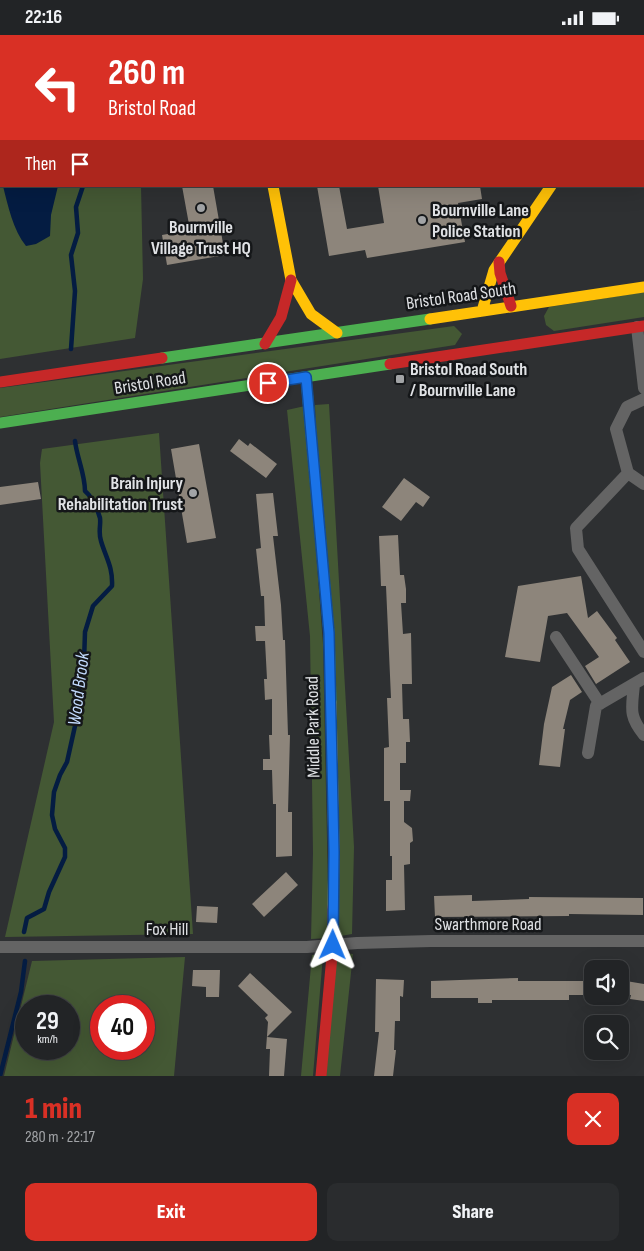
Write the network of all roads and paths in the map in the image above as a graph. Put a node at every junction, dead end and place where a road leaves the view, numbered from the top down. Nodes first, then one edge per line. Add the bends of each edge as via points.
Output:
1 (273, 187) edge
2 (550, 187) edge
3 (499, 262) junction
4 (291, 280) junction
5 (644, 287) edge
6 (539, 303) junction
7 (511, 306) junction
8 (482, 311) junction
9 (456, 315) junction
10 (536, 317) dead end
11 (516, 319) dead end
12 (481, 324) dead end
13 (641, 326) edge
14 (337, 333) junction
15 (517, 333) dead end
16 (284, 340) joint
17 (265, 344) junction
18 (514, 345) junction
19 (462, 353) junction
20 (306, 377) junction
21 (0, 382) edge
22 (644, 388) edge
23 (644, 399) edge
24 (0, 423) edge
25 (628, 473) junction
26 (644, 484) edge
27 (556, 637) dead end
28 (644, 652) edge
29 (639, 681) edge
30 (600, 704) junction
31 (644, 735) edge
32 (588, 753) dead end
33 (644, 941) edge
34 (333, 945) junction
35 (0, 947) edge
36 (321, 1076) edge

1 - 4 main road
2 - 3 main road
3 - 7 main road
3 - 8 main road
4 - 14 main road via 311,314
4 - 17 main road via 281,317
5 - 6 main road, Bristol Road South
6 - 7 main road, Bristol Road South
6 - 10 main road
7 - 8 main road, Bristol Road South
7 - 11 main road
8 - 9 main road, Bristol Road South
8 - 12 main road
9 - 14 main road, Bristol Road South
9 - 19 main road via 467,333
13 - 18 main road via 543,336
13 - 22 street
14 - 16 main road, Bristol Road South
15 - 18 main road
16 - 17 main road, Bristol Road
17 - 21 main road, Bristol Road
18 - 19 main road via 488,344
19 - 20 main road
20 - 24 main road, Bristol Road
20 - 34 main road, Middle Park Road via 329,633
23 - 25 street via 627,407 616,429
25 - 26 street
25 - 28 street via 576,527 578,549
27 - 30 street
29 - 30 street
29 - 31 street via 632,713 634,723
30 - 32 street via 596,706
33 - 34 street, Swarthmore Road via 430,941
34 - 35 street, Fox Hill
34 - 36 main road, Middle Park Road

